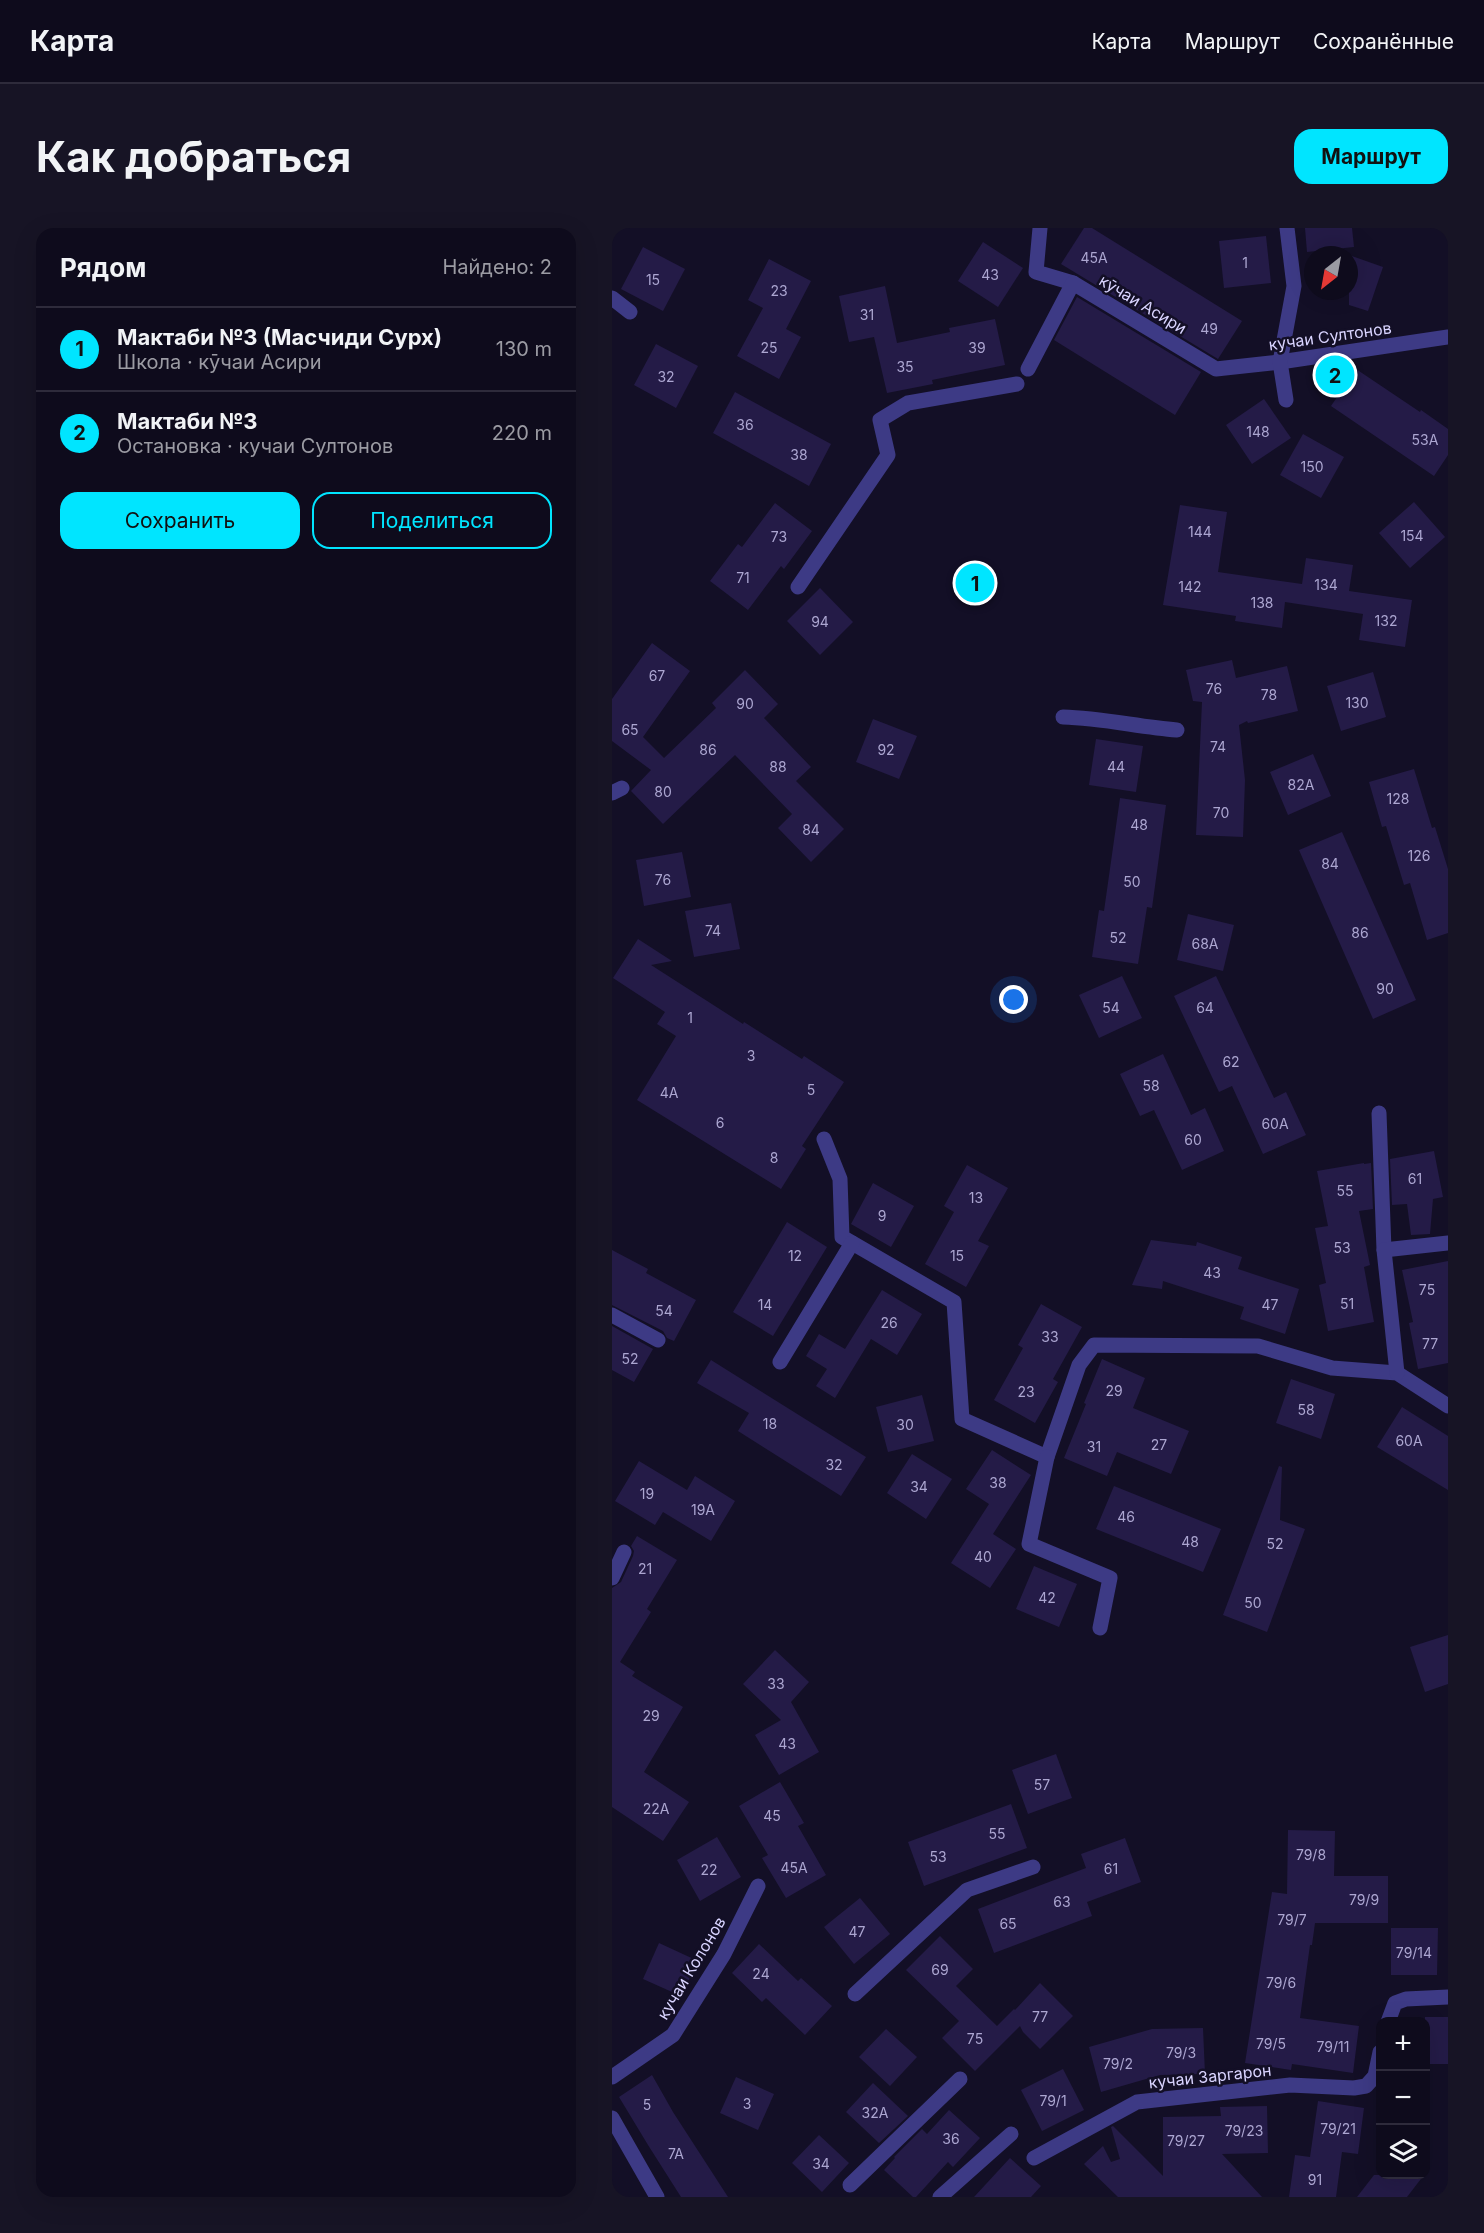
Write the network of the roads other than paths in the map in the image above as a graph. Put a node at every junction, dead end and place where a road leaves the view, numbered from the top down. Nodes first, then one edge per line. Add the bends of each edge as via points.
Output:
1 (1040, 228) edge
2 (1287, 228) edge
3 (1073, 283) junction
4 (612, 298) edge
5 (630, 312) dead end
6 (1448, 337) edge
7 (1280, 362) junction
8 (1216, 369) joint
9 (1286, 400) dead end
10 (798, 587) dead end
11 (1063, 717) dead end
12 (1177, 730) dead end
13 (1379, 1113) dead end
14 (824, 1139) dead end
15 (852, 1243) junction
16 (1448, 1243) edge
17 (1383, 1250) junction
18 (612, 1315) edge
19 (658, 1340) dead end
20 (780, 1362) dead end
21 (1396, 1373) junction
22 (1448, 1406) edge
23 (1047, 1457) junction
24 (624, 1552) dead end
25 (612, 1578) edge
26 (1100, 1628) dead end
27 (1033, 1867) dead end
28 (758, 1886) dead end
29 (855, 1995) dead end
30 (1448, 1997) edge
31 (1389, 2017) edge
32 (1376, 2071) edge
33 (612, 2077) edge
34 (960, 2079) dead end
35 (612, 2118) edge
36 (1011, 2134) dead end
37 (1034, 2158) dead end
38 (850, 2185) dead end
39 (657, 2197) edge
40 (940, 2197) edge

1 - 3 street via 1036,272
2 - 7 street via 1294,286
3 - 8 street, кӯчаи Асири
3 - 10 street, кӯчаи Асири via 1017,384 908,403 880,420 888,455
4 - 5 street
6 - 7 street, кучаи Султонов
7 - 8 street, кучаи Султонов
7 - 9 street
11 - 12 street via 1090,717
13 - 17 street
14 - 15 street via 840,1179 842,1237
15 - 20 street
15 - 23 street via 954,1302 962,1419
16 - 17 street
17 - 21 street
18 - 19 street
21 - 22 street
21 - 23 street via 1332,1368 1258,1347 1094,1345 1079,1365
23 - 26 street via 1029,1544 1110,1578
24 - 25 street
27 - 29 street via 967,1890
28 - 33 street, кучаи Колонов via 724,1954 673,2035
30 - 31 street via 1406,1999 1395,2003
32 - 37 street, кучаи Заргарон via 1366,2086 1354,2088 1290,2085 1137,2102
34 - 38 street
35 - 39 street
36 - 40 street

